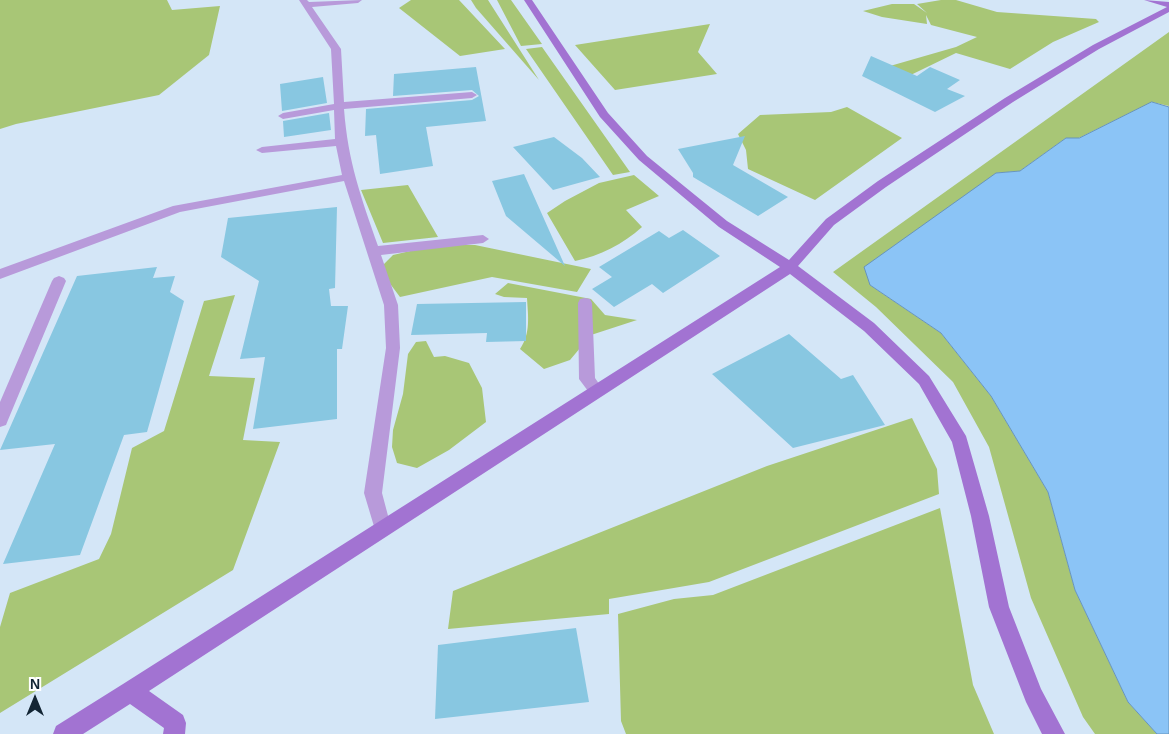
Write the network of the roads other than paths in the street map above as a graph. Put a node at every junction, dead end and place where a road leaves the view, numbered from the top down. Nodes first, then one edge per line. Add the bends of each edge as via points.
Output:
1 (358, 0) edge
2 (528, 0) edge
3 (1148, 0) edge
4 (304, 2) edge
5 (1169, 5) edge
6 (1169, 9) edge
7 (472, 95) dead end
8 (339, 106) junction
9 (283, 116) dead end
10 (341, 142) junction
11 (262, 150) dead end
12 (348, 177) junction
13 (483, 239) dead end
14 (373, 251) junction
15 (790, 267) junction
16 (0, 274) edge
17 (59, 281) dead end
18 (585, 302) dead end
19 (596, 391) junction
20 (0, 420) edge
21 (382, 527) junction
22 (130, 691) junction
23 (64, 734) edge
24 (174, 734) edge
25 (1054, 734) edge

1 - 4 street
2 - 15 street via 604,114 642,158 723,224
3 - 5 street
4 - 8 street via 336,49
6 - 15 street via 1096,47 882,184 830,222
7 - 8 street
8 - 9 street
8 - 10 street
10 - 11 street
10 - 12 street
12 - 14 street
12 - 16 street via 177,210
13 - 14 street
14 - 21 street via 391,305 393,348 373,493
15 - 19 street
15 - 25 street via 869,327 924,380 960,441 999,607 1033,695
17 - 20 street
18 - 19 street via 587,379
19 - 21 street
21 - 22 street
22 - 23 street
22 - 24 street via 175,723

